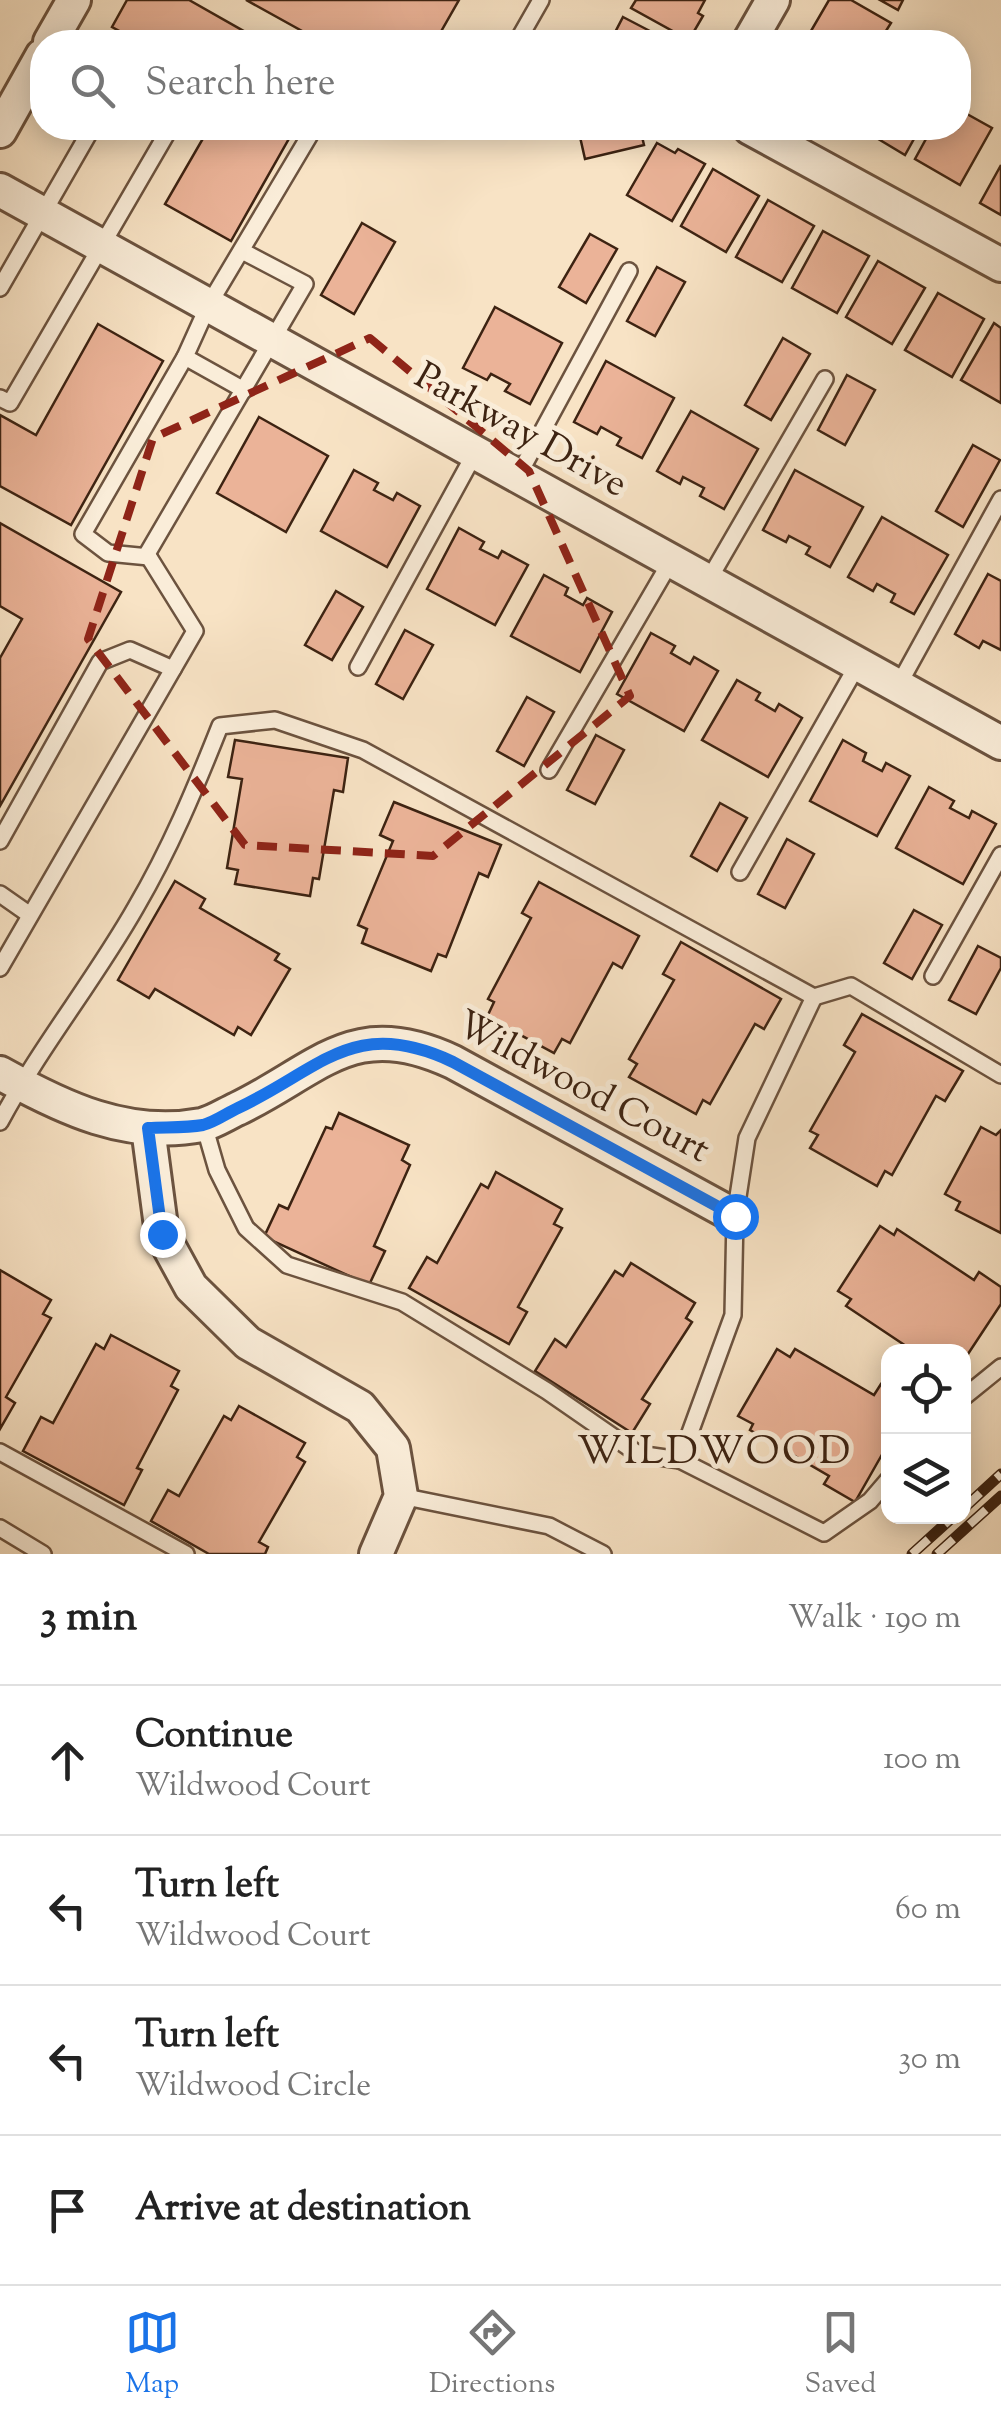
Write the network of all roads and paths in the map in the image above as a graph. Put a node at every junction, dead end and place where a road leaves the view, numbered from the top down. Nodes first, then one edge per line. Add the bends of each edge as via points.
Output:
1 (74, 0) edge
2 (541, 0) edge
3 (773, 0) edge
4 (57, 30) edge
5 (524, 30) edge
6 (756, 30) edge
7 (30, 78) edge
8 (0, 132) edge
9 (85, 140) edge
10 (163, 140) edge
11 (307, 140) edge
12 (772, 140) edge
13 (0, 190) edge
14 (42, 214) junction
15 (102, 247) junction
16 (242, 251) junction
17 (1001, 265) edge
18 (630, 270) dead end
19 (0, 288) edge
20 (208, 306) junction
21 (273, 341) junction
22 (186, 357) junction
23 (825, 379) dead end
24 (244, 390) junction
25 (0, 398) edge
26 (475, 453) junction
27 (518, 476) junction
28 (1001, 499) edge
29 (149, 558) junction
30 (671, 561) junction
31 (708, 581) junction
32 (858, 664) junction
33 (358, 667) dead end
34 (173, 668) junction
35 (898, 686) junction
36 (1001, 743) edge
37 (548, 770) dead end
38 (0, 841) edge
39 (1001, 855) edge
40 (740, 872) dead end
41 (0, 894) edge
42 (30, 915) junction
43 (0, 968) edge
44 (933, 976) dead end
45 (814, 997) junction
46 (1001, 1075) edge
47 (10, 1078) edge
48 (0, 1122) edge
49 (204, 1124) junction
50 (148, 1128) junction
51 (735, 1216) junction
52 (1001, 1366) edge
53 (971, 1391) edge
54 (0, 1452) edge
55 (680, 1460) junction
56 (881, 1488) edge
57 (401, 1496) junction
58 (0, 1528) edge
59 (33, 1551) edge
60 (176, 1552) edge
61 (376, 1554) edge
62 (603, 1554) edge

1 - 4 street
2 - 5 lane
3 - 6 street
7 - 8 street
9 - 14 lane
10 - 15 lane
11 - 16 lane
12 - 17 street
13 - 14 street, Parkway Drive
14 - 15 street, Parkway Drive
14 - 19 lane
15 - 20 street, Parkway Drive
15 - 25 lane via 10,403
16 - 20 lane
16 - 21 lane via 305,284
18 - 27 lane
20 - 21 street, Parkway Drive
20 - 22 lane
21 - 24 lane
21 - 26 street, Parkway Drive
22 - 24 lane
22 - 29 lane via 83,534 108,553
23 - 31 lane
24 - 29 lane
26 - 27 street, Parkway Drive
26 - 33 lane
27 - 30 street, Parkway Drive
28 - 35 lane
29 - 34 lane via 195,631
30 - 31 street, Parkway Drive
30 - 37 lane
31 - 32 street, Parkway Drive
32 - 35 street, Parkway Drive
32 - 40 lane
34 - 38 lane via 130,650 100,662
34 - 42 lane
35 - 36 street, Parkway Drive
39 - 44 lane
41 - 42 lane
42 - 43 lane
45 - 46 lane via 850,986
45 - 47 lane via 362,750 275,720 220,726 175,838 142,896
45 - 51 lane via 747,1138
47 - 48 lane
47 - 50 street, Wildwood Court via 113,1124
49 - 50 street, Wildwood Court
49 - 51 street, Wildwood Court via 352,1046 409,1045 453,1062
49 - 55 lane via 246,1228 288,1265 402,1302 638,1454
50 - 57 street via 162,1234 191,1287 248,1343 360,1407 392,1448
51 - 55 lane via 733,1316
52 - 53 lane
54 - 60 lane
55 - 56 lane via 824,1534
57 - 61 street
57 - 62 lane via 549,1526
58 - 59 lane

